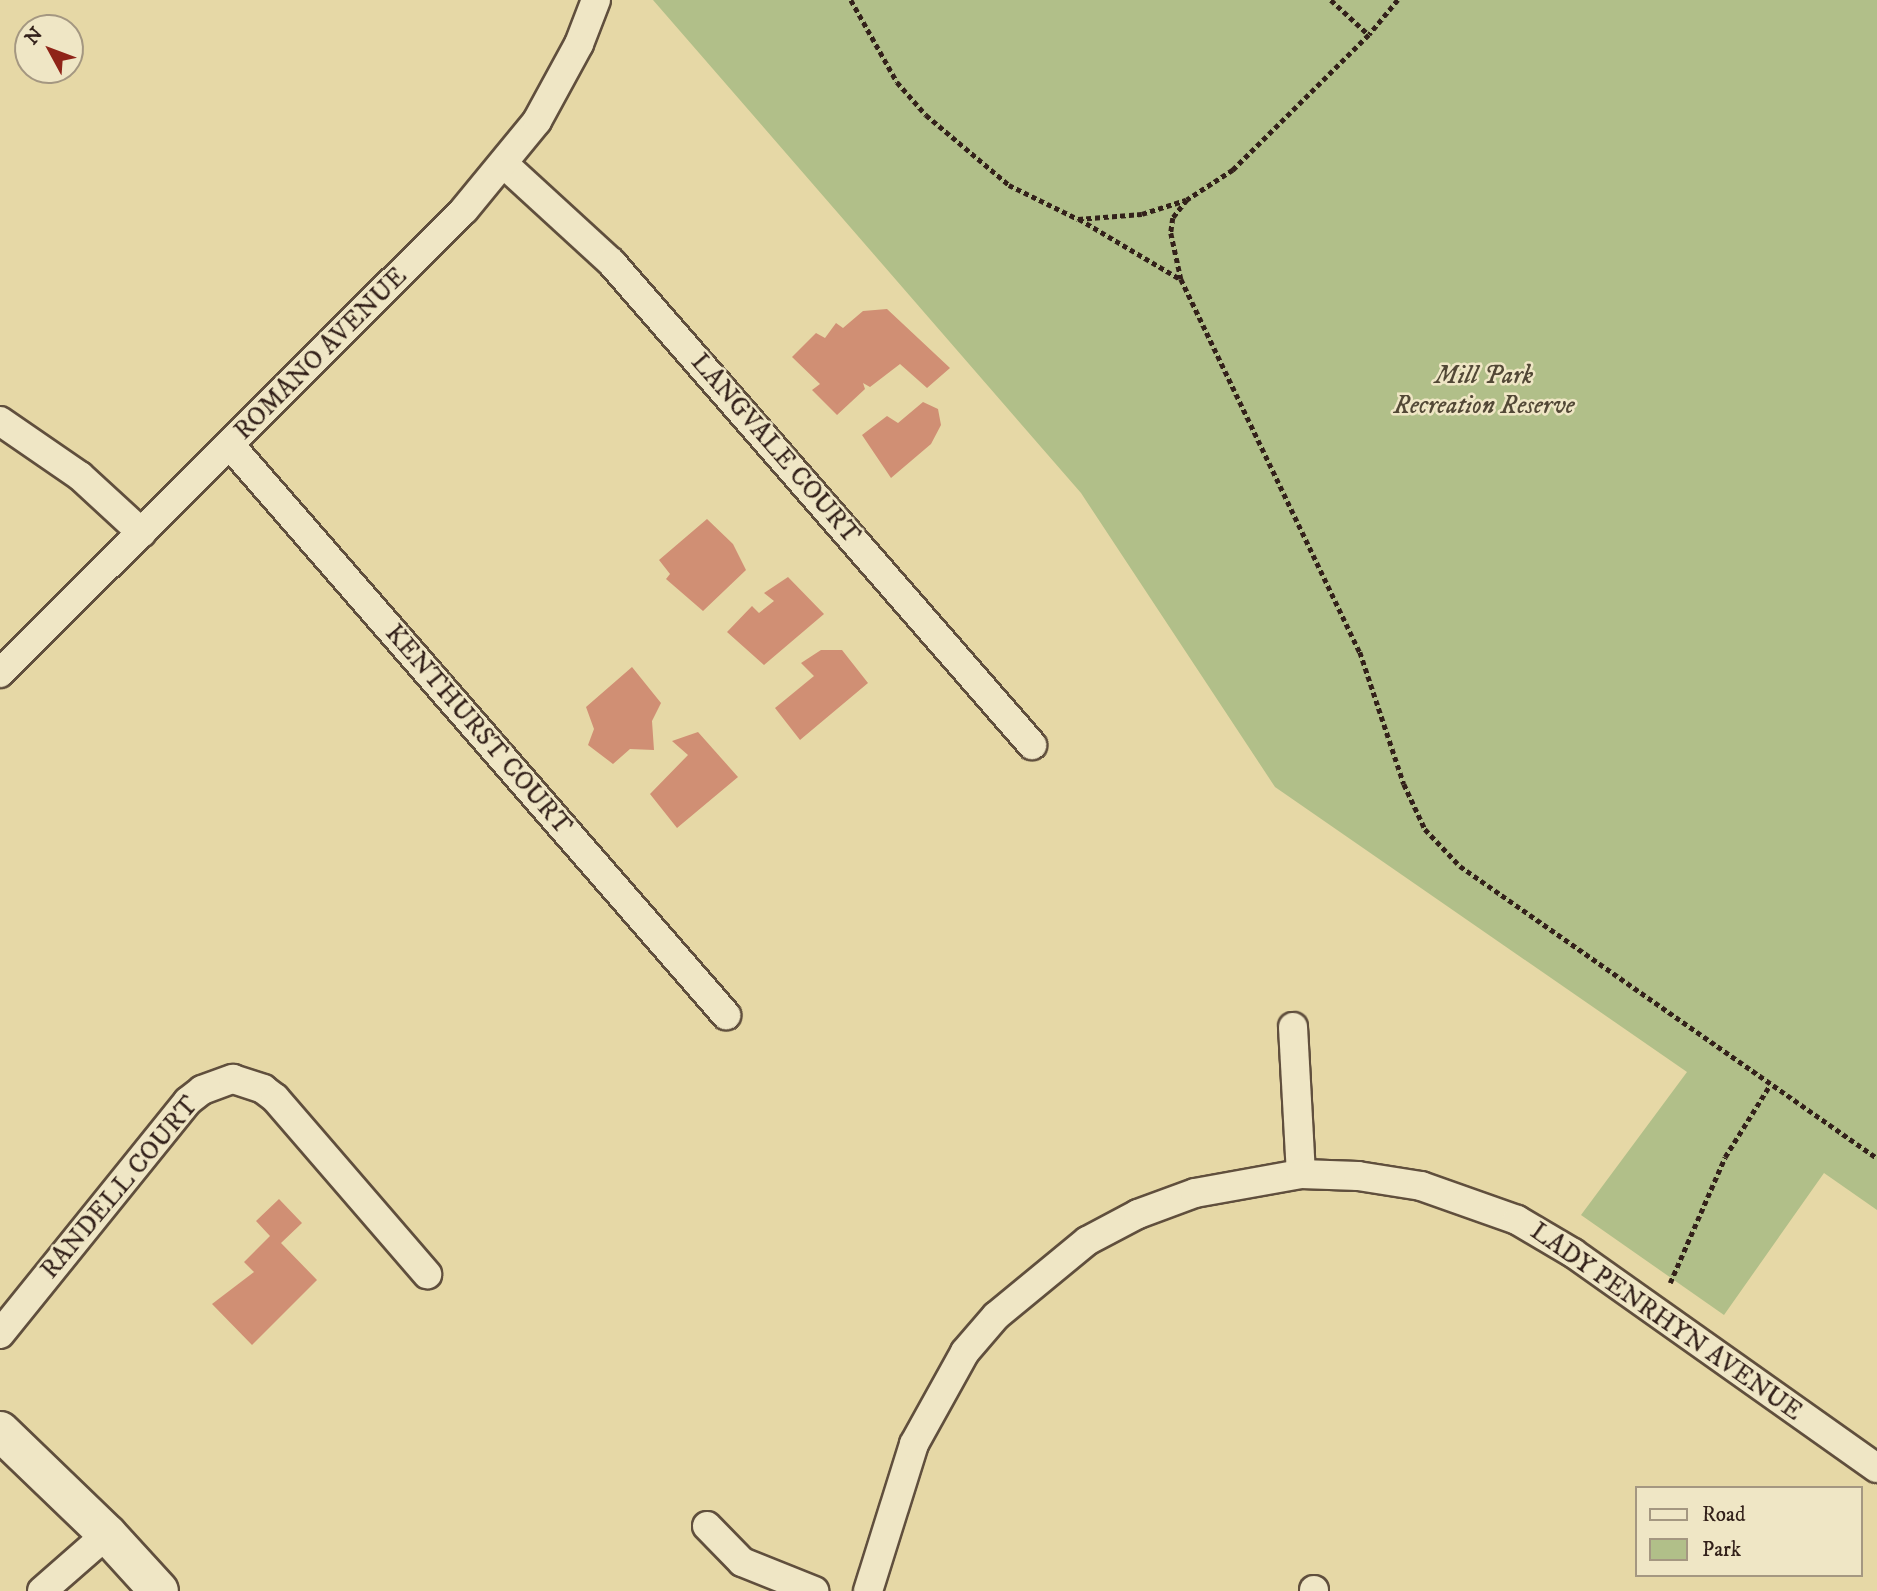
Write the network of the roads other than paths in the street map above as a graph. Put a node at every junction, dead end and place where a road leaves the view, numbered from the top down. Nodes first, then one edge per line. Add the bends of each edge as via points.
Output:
1 (596, 0) edge
2 (505, 165) junction
3 (0, 421) edge
4 (230, 445) junction
5 (142, 533) junction
6 (0, 673) edge
7 (1032, 746) dead end
8 (726, 1015) dead end
9 (1293, 1027) dead end
10 (1301, 1174) junction
11 (427, 1274) dead end
12 (0, 1334) edge
13 (0, 1431) edge
14 (1877, 1468) edge
15 (707, 1526) dead end
16 (107, 1534) junction
17 (42, 1591) edge
18 (159, 1591) edge
19 (814, 1591) edge
20 (868, 1591) edge

1 - 2 street, ROMANO AVENUE via 559,81
2 - 4 street, ROMANO AVENUE
2 - 7 street, LANGVALE COURT via 611,262
3 - 5 street via 80,476
4 - 5 street, ROMANO AVENUE
4 - 8 street, KENTHURST COURT
5 - 6 street, ROMANO AVENUE
9 - 10 street
10 - 14 street, LADY PENRHYN AVENUE via 1358,1176 1422,1186 1517,1220 1573,1253
10 - 20 street, LADY PENRHYN AVENUE via 1195,1193 1138,1214 1087,1241 996,1316 965,1352 914,1444
11 - 12 street, RANDELL COURT via 275,1098 233,1079 202,1090 188,1101
13 - 16 street
15 - 19 street via 742,1562
16 - 17 street
16 - 18 street

